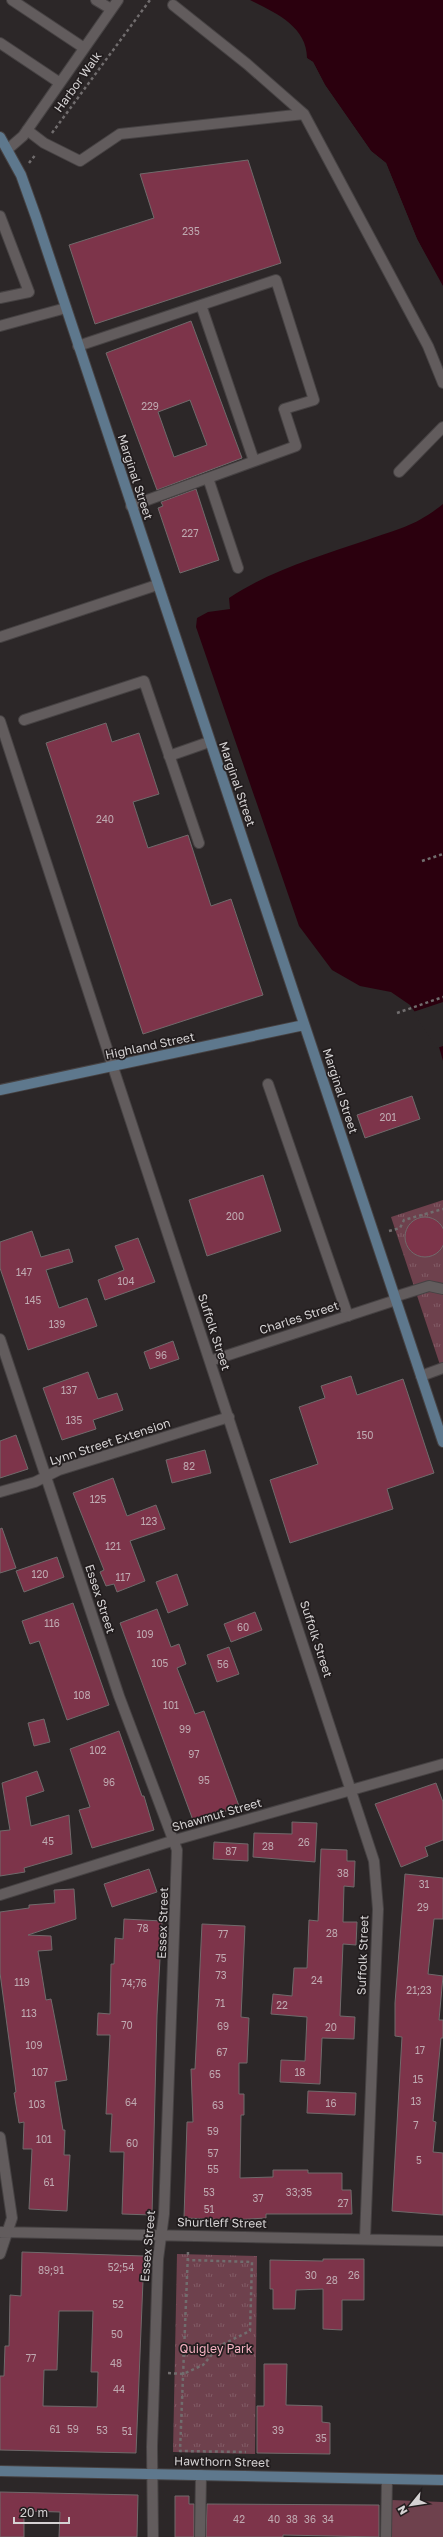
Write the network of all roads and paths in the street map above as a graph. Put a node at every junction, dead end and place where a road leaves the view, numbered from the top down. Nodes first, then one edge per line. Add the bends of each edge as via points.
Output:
1 (12, 0) edge
2 (96, 0) edge
3 (118, 0) edge
4 (150, 0) edge
5 (173, 5) dead end
6 (111, 9) junction
7 (0, 43) edge
8 (84, 48) junction
9 (60, 83) junction
10 (304, 114) junction
11 (27, 130) junction
12 (0, 137) edge
13 (44, 143) junction
14 (8, 149) junction
15 (21, 175) junction
16 (0, 216) edge
17 (0, 298) edge
18 (201, 305) junction
19 (66, 308) junction
20 (0, 326) edge
21 (78, 346) junction
22 (443, 383) edge
23 (443, 427) edge
24 (254, 461) junction
25 (399, 472) dead end
26 (208, 478) junction
27 (131, 506) junction
28 (238, 568) dead end
29 (157, 585) junction
30 (0, 637) edge
31 (24, 720) dead end
32 (0, 722) edge
33 (210, 742) junction
34 (169, 756) junction
35 (199, 843) dead end
36 (443, 854) edge
37 (422, 861) dead end
38 (443, 997) edge
39 (397, 1013) dead end
40 (304, 1025) junction
41 (114, 1066) junction
42 (268, 1084) dead end
43 (0, 1090) edge
44 (443, 1209) edge
45 (389, 1232) dead end
46 (443, 1289) edge
47 (395, 1299) junction
48 (348, 1316) junction
49 (0, 1339) edge
50 (210, 1361) junction
51 (443, 1368) edge
52 (421, 1376) junction
53 (229, 1417) junction
54 (443, 1442) edge
55 (46, 1477) junction
56 (0, 1492) edge
57 (443, 1764) edge
58 (352, 1789) junction
59 (175, 1840) junction
60 (0, 1895) edge
61 (0, 2137) edge
62 (4, 2232) edge
63 (162, 2236) junction
64 (365, 2239) junction
65 (443, 2241) edge
66 (188, 2252) dead end
67 (0, 2254) edge
68 (188, 2260) junction
69 (168, 2373) dead end
70 (183, 2374) junction
71 (246, 2452) dead end
72 (0, 2471) edge
73 (153, 2474) junction
74 (201, 2475) junction
75 (387, 2479) junction
76 (443, 2480) edge
77 (153, 2537) edge
78 (200, 2537) edge
79 (386, 2537) edge

1 - 8 street
2 - 6 street
3 - 6 street
4 - 13 path, Harbor Walk
5 - 10 street
6 - 8 street
7 - 9 street
8 - 9 street
9 - 11 street
10 - 13 street via 120,134 80,161
10 - 22 street via 428,346
11 - 13 street
11 - 14 street
12 - 14 main road, Marginal Street
13 - 15 path, Harbor Walk
14 - 15 main road, Marginal Street
15 - 19 main road, Marginal Street
16 - 17 street via 29,292
18 - 21 street
18 - 24 street
18 - 24 street via 276,280 314,400 284,409 296,446
19 - 20 street
19 - 21 main road, Marginal Street
21 - 27 main road, Marginal Street
23 - 25 street
24 - 26 street
26 - 27 street
26 - 28 street
27 - 29 main road, Marginal Street
29 - 30 street
29 - 33 main road, Marginal Street
31 - 34 street via 144,681
32 - 41 street, Suffolk Street
33 - 34 street
33 - 40 main road, Marginal Street
34 - 35 street
36 - 37 path
38 - 39 path
40 - 41 main road, Highland Street
40 - 47 main road, Marginal Street
41 - 43 main road, Highland Street
41 - 50 street, Suffolk Street
42 - 48 street
44 - 45 path via 404,1220 400,1228
46 - 47 street, Charles Street via 429,1286
47 - 48 street, Charles Street
47 - 52 main road, Marginal Street
48 - 50 street, Charles Street
49 - 55 street, Essex Street
50 - 53 street, Suffolk Street
51 - 52 street
52 - 54 main road, Marginal Street
53 - 55 street, Lynn Street Extension via 59,1470
53 - 58 street, Suffolk Street
55 - 56 street, Lynn Street Extension
55 - 59 street, Essex Street via 119,1696
57 - 58 street, Shawmut Street
58 - 59 street, Shawmut Street
58 - 64 street, Suffolk Street via 372,1849 378,1893
59 - 60 street, Shawmut Street
59 - 63 street, Essex Street via 178,1860
61 - 62 street via 12,2212
62 - 63 street, Shurtleff Street
62 - 67 street
63 - 64 street, Shurtleff Street
63 - 73 street, Essex Street via 158,2259
64 - 65 street, Shurtleff Street
66 - 68 path
68 - 70 path
68 - 70 path via 252,2262 250,2331 219,2346 203,2365
69 - 70 path
70 - 71 path via 180,2451
72 - 73 main road, Hawthorn Street
73 - 74 main road, Hawthorn Street
73 - 77 street, Essex Street
74 - 75 main road, Hawthorn Street
74 - 78 street
75 - 76 main road, Hawthorn Street
75 - 79 street

